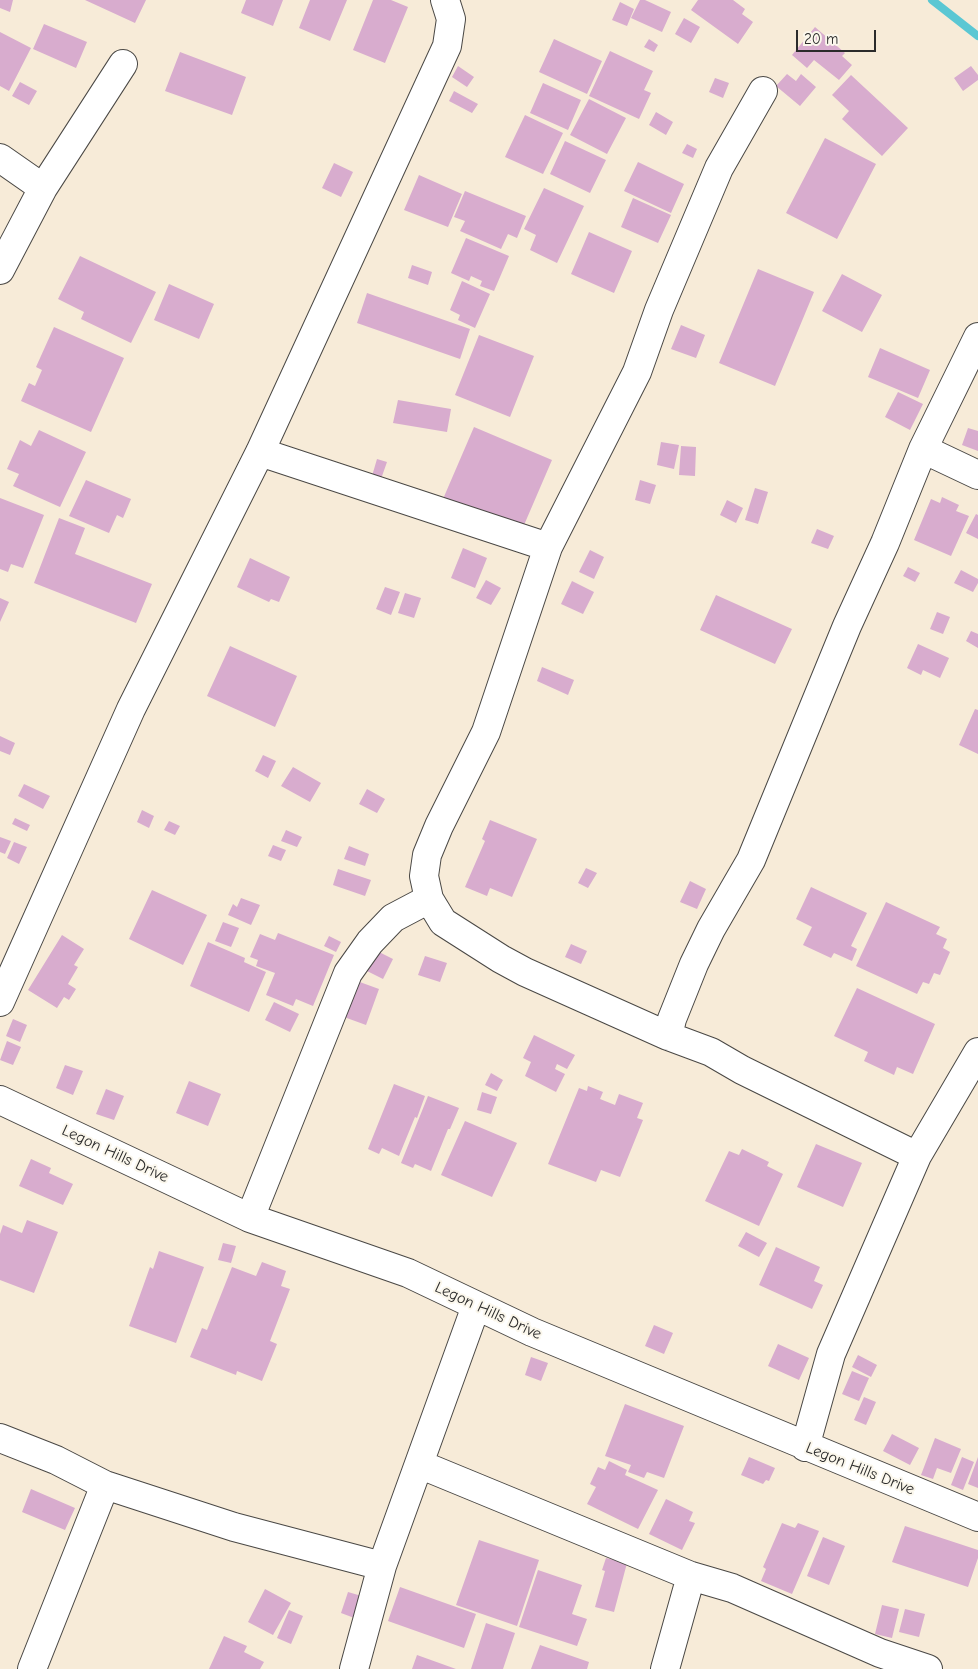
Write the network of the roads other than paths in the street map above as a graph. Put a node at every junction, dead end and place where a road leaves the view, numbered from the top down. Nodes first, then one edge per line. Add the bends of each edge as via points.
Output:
1 (445, 0) edge
2 (123, 64) dead end
3 (763, 91) dead end
4 (0, 158) edge
5 (42, 188) junction
6 (0, 270) edge
7 (978, 337) edge
8 (923, 449) junction
9 (260, 452) junction
10 (978, 475) edge
11 (548, 547) junction
12 (429, 899) junction
13 (0, 1002) edge
14 (668, 1036) junction
15 (978, 1052) edge
16 (0, 1100) edge
17 (917, 1156) junction
18 (250, 1218) junction
19 (476, 1306) junction
20 (0, 1438) edge
21 (805, 1447) junction
22 (419, 1464) junction
23 (105, 1485) junction
24 (978, 1517) edge
25 (382, 1566) junction
26 (691, 1576) junction
27 (32, 1669) edge
28 (354, 1669) edge
29 (665, 1669) edge
30 (928, 1669) edge

1 - 9 street via 452,19 447,46
2 - 5 street
3 - 11 street via 719,168 659,310 637,372
4 - 5 street
5 - 6 street
7 - 8 street
8 - 10 street
8 - 14 street via 751,860 694,964
9 - 11 street
9 - 13 street via 131,709
11 - 12 street via 486,732 427,855 424,876
12 - 14 street via 443,922 501,959
12 - 18 street via 394,918 370,942 348,973
14 - 17 street via 711,1052
15 - 17 street
16 - 18 street, Legon Hills Drive
17 - 21 street via 831,1354
18 - 19 street, Legon Hills Drive via 408,1273
19 - 21 street, Legon Hills Drive
19 - 22 street
20 - 23 street via 56,1460
21 - 24 street, Legon Hills Drive
22 - 25 street
22 - 26 street
23 - 25 street via 234,1527
23 - 27 street
25 - 28 street
26 - 29 street
26 - 30 street via 732,1588 880,1653

